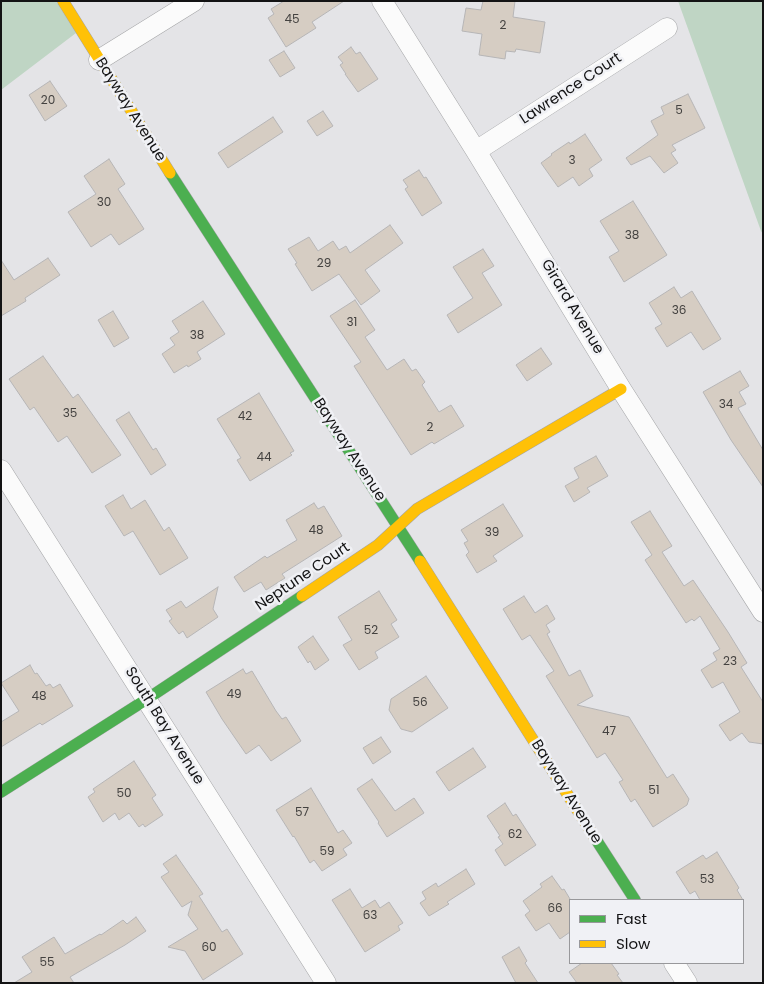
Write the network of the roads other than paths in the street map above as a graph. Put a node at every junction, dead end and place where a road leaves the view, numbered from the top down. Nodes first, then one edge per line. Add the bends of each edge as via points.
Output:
1 (63, 1) edge
2 (194, 1) edge
3 (382, 1) edge
4 (667, 28) dead end
5 (98, 60) junction
6 (476, 151) junction
7 (621, 389) junction
8 (1, 470) edge
9 (398, 527) junction
10 (763, 612) edge
11 (147, 699) junction
12 (1, 792) edge
13 (633, 899) edge
14 (675, 964) edge
15 (326, 983) edge
16 (687, 983) edge

1 - 5 street, Bayway Avenue
2 - 5 street
3 - 6 street, Girard Avenue
4 - 6 street, Lawrence Court
5 - 9 street, Bayway Avenue
6 - 7 street, Girard Avenue
7 - 9 street, Neptune Court via 417,508
7 - 10 street, Girard Avenue
8 - 11 street, South Bay Avenue
9 - 11 street, Neptune Court via 378,545
9 - 13 street, Bayway Avenue
11 - 12 street, Neptune Court
11 - 15 street, South Bay Avenue
14 - 16 street

